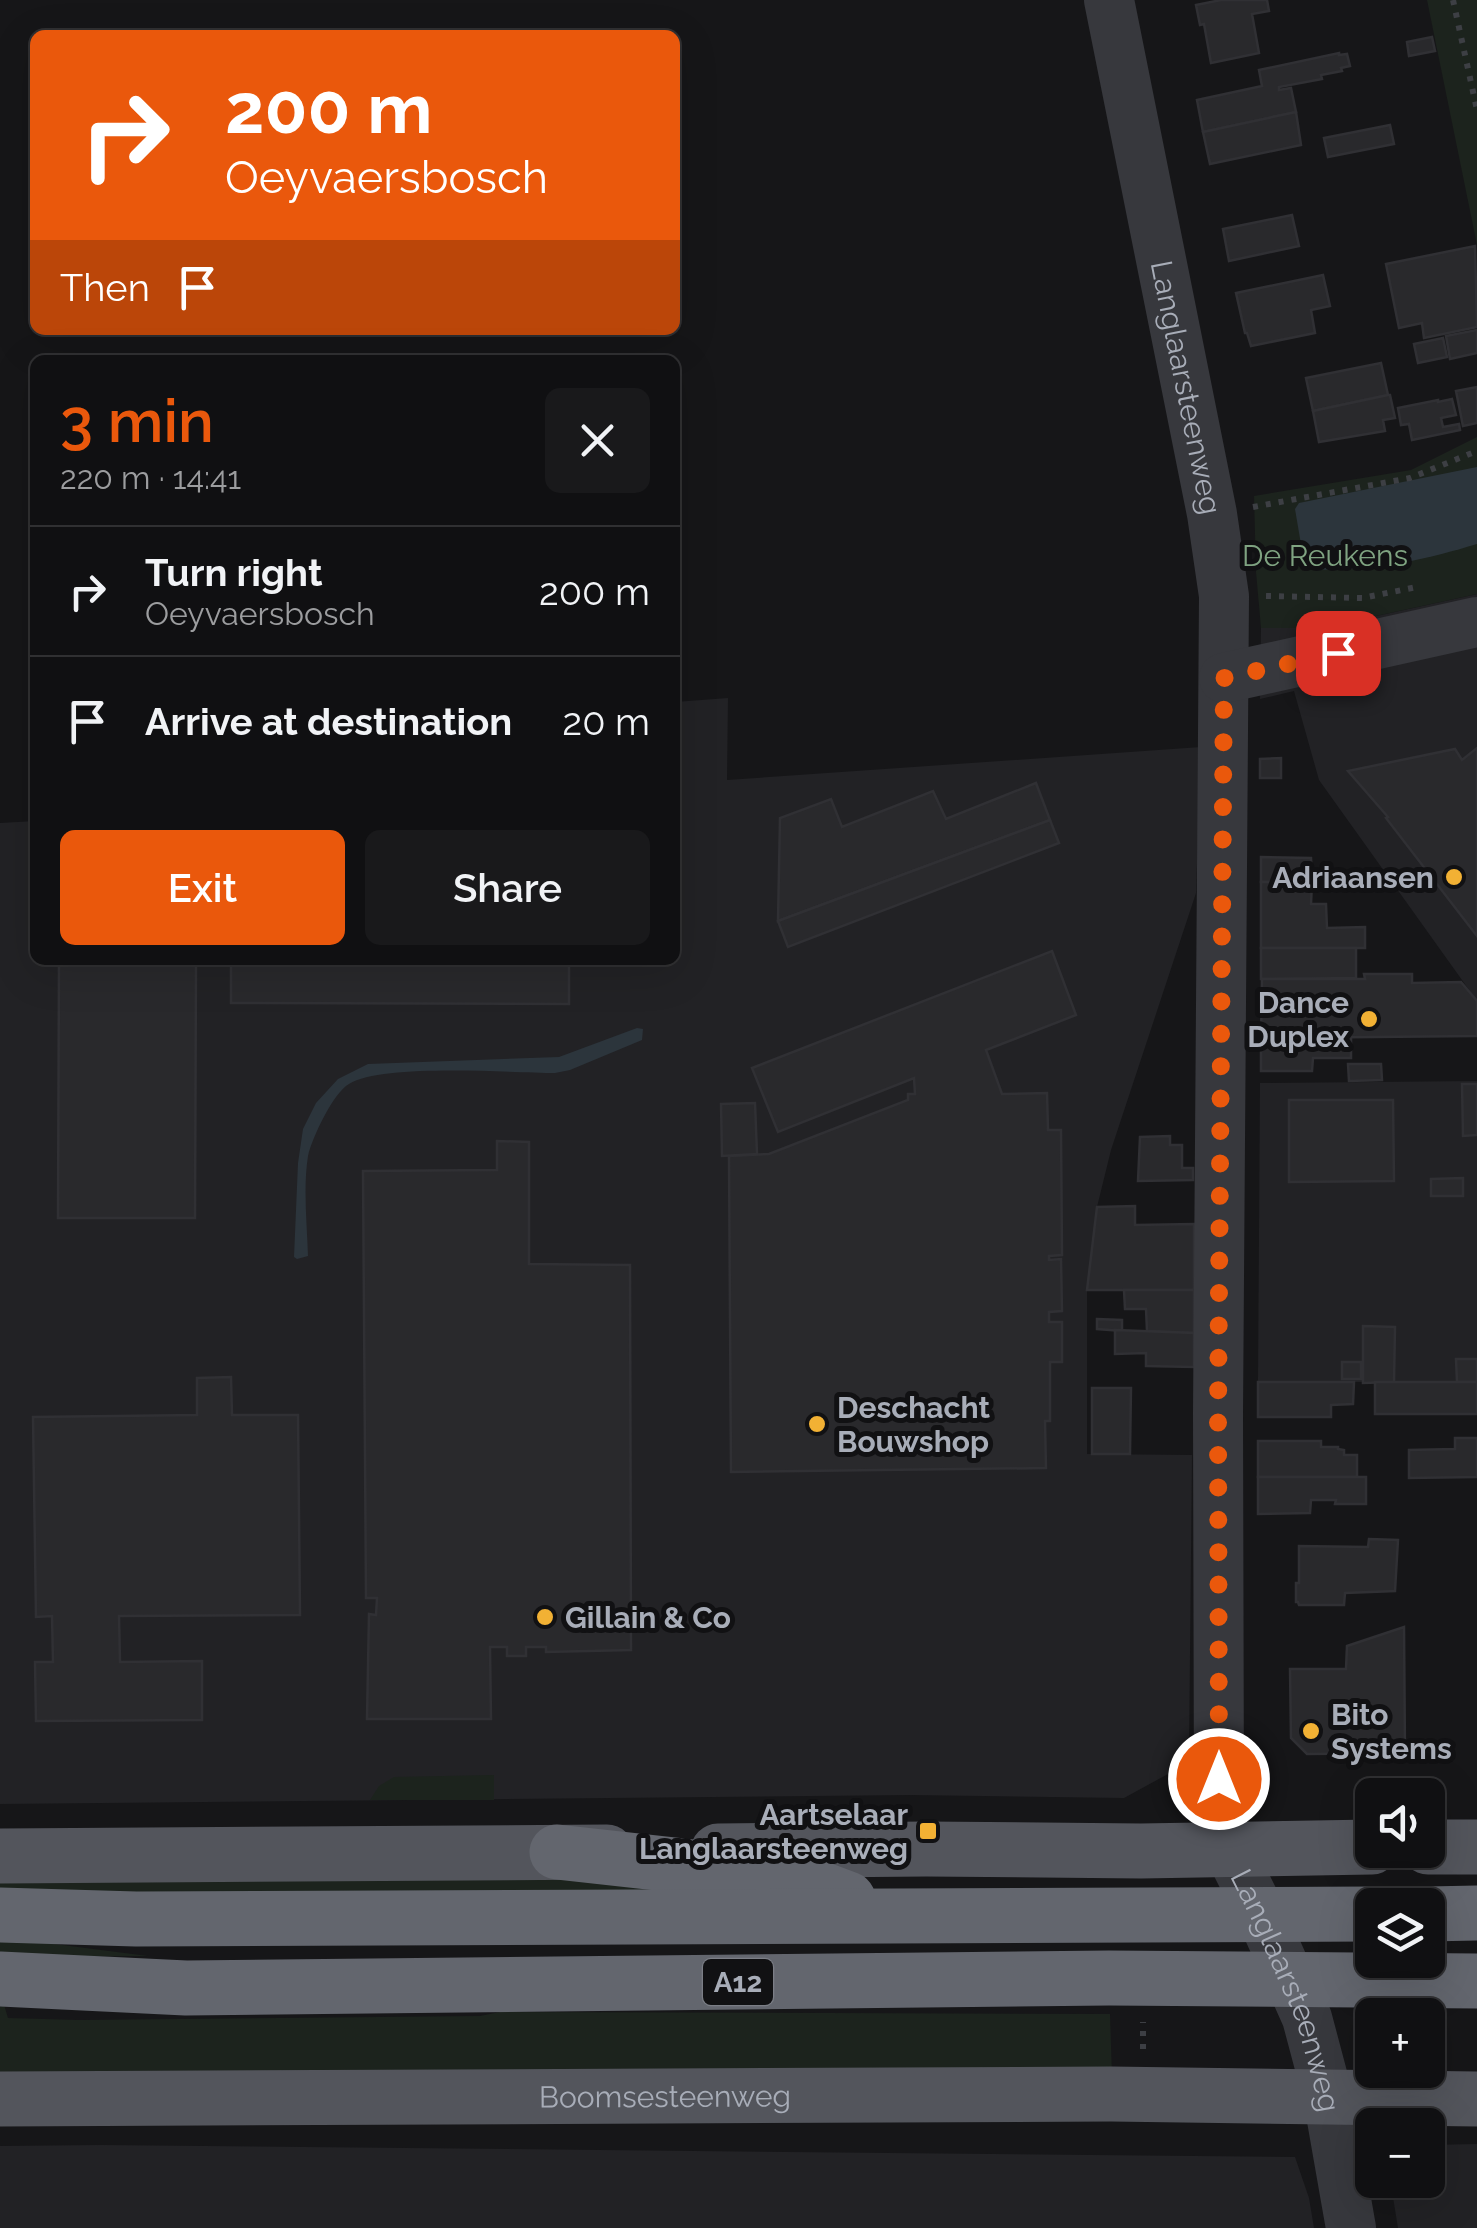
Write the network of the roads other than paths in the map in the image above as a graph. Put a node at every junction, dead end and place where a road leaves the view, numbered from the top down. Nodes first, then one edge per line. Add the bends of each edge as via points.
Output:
1 (1109, 0) edge
2 (1477, 622) edge
3 (1224, 678) junction
4 (1355, 1847) edge
5 (1445, 1847) edge
6 (1477, 1847) edge
7 (1228, 1848) junction
8 (557, 1852) junction
9 (0, 1856) edge
10 (1261, 1914) junction
11 (1355, 1914) edge
12 (1445, 1914) edge
13 (1477, 1914) edge
14 (0, 1915) edge
15 (888, 1915) junction
16 (0, 1979) edge
17 (1291, 1979) junction
18 (1477, 1981) edge
19 (0, 2099) edge
20 (1477, 2099) edge
21 (1332, 2117) junction
22 (1351, 2228) edge

1 - 3 street, Langlaarsteenweg via 1212,514 1224,596
2 - 3 street
3 - 7 street, Langlaarsteenweg via 1219,1812
4 - 7 main road
5 - 6 main road
7 - 8 main road
7 - 10 street, Langlaarsteenweg
8 - 9 main road
8 - 15 highway via 792,1878
10 - 11 highway, A12
10 - 15 highway, A12
10 - 17 street, Langlaarsteenweg
12 - 13 highway
14 - 15 highway, A12
16 - 17 highway, A12 via 186,1988
17 - 18 highway, A12
17 - 21 street, Langlaarsteenweg via 1308,2018
19 - 21 main road, Boomsesteenweg via 991,2094
20 - 21 main road, Boomsesteenweg
21 - 22 street, Langlaarsteenweg

